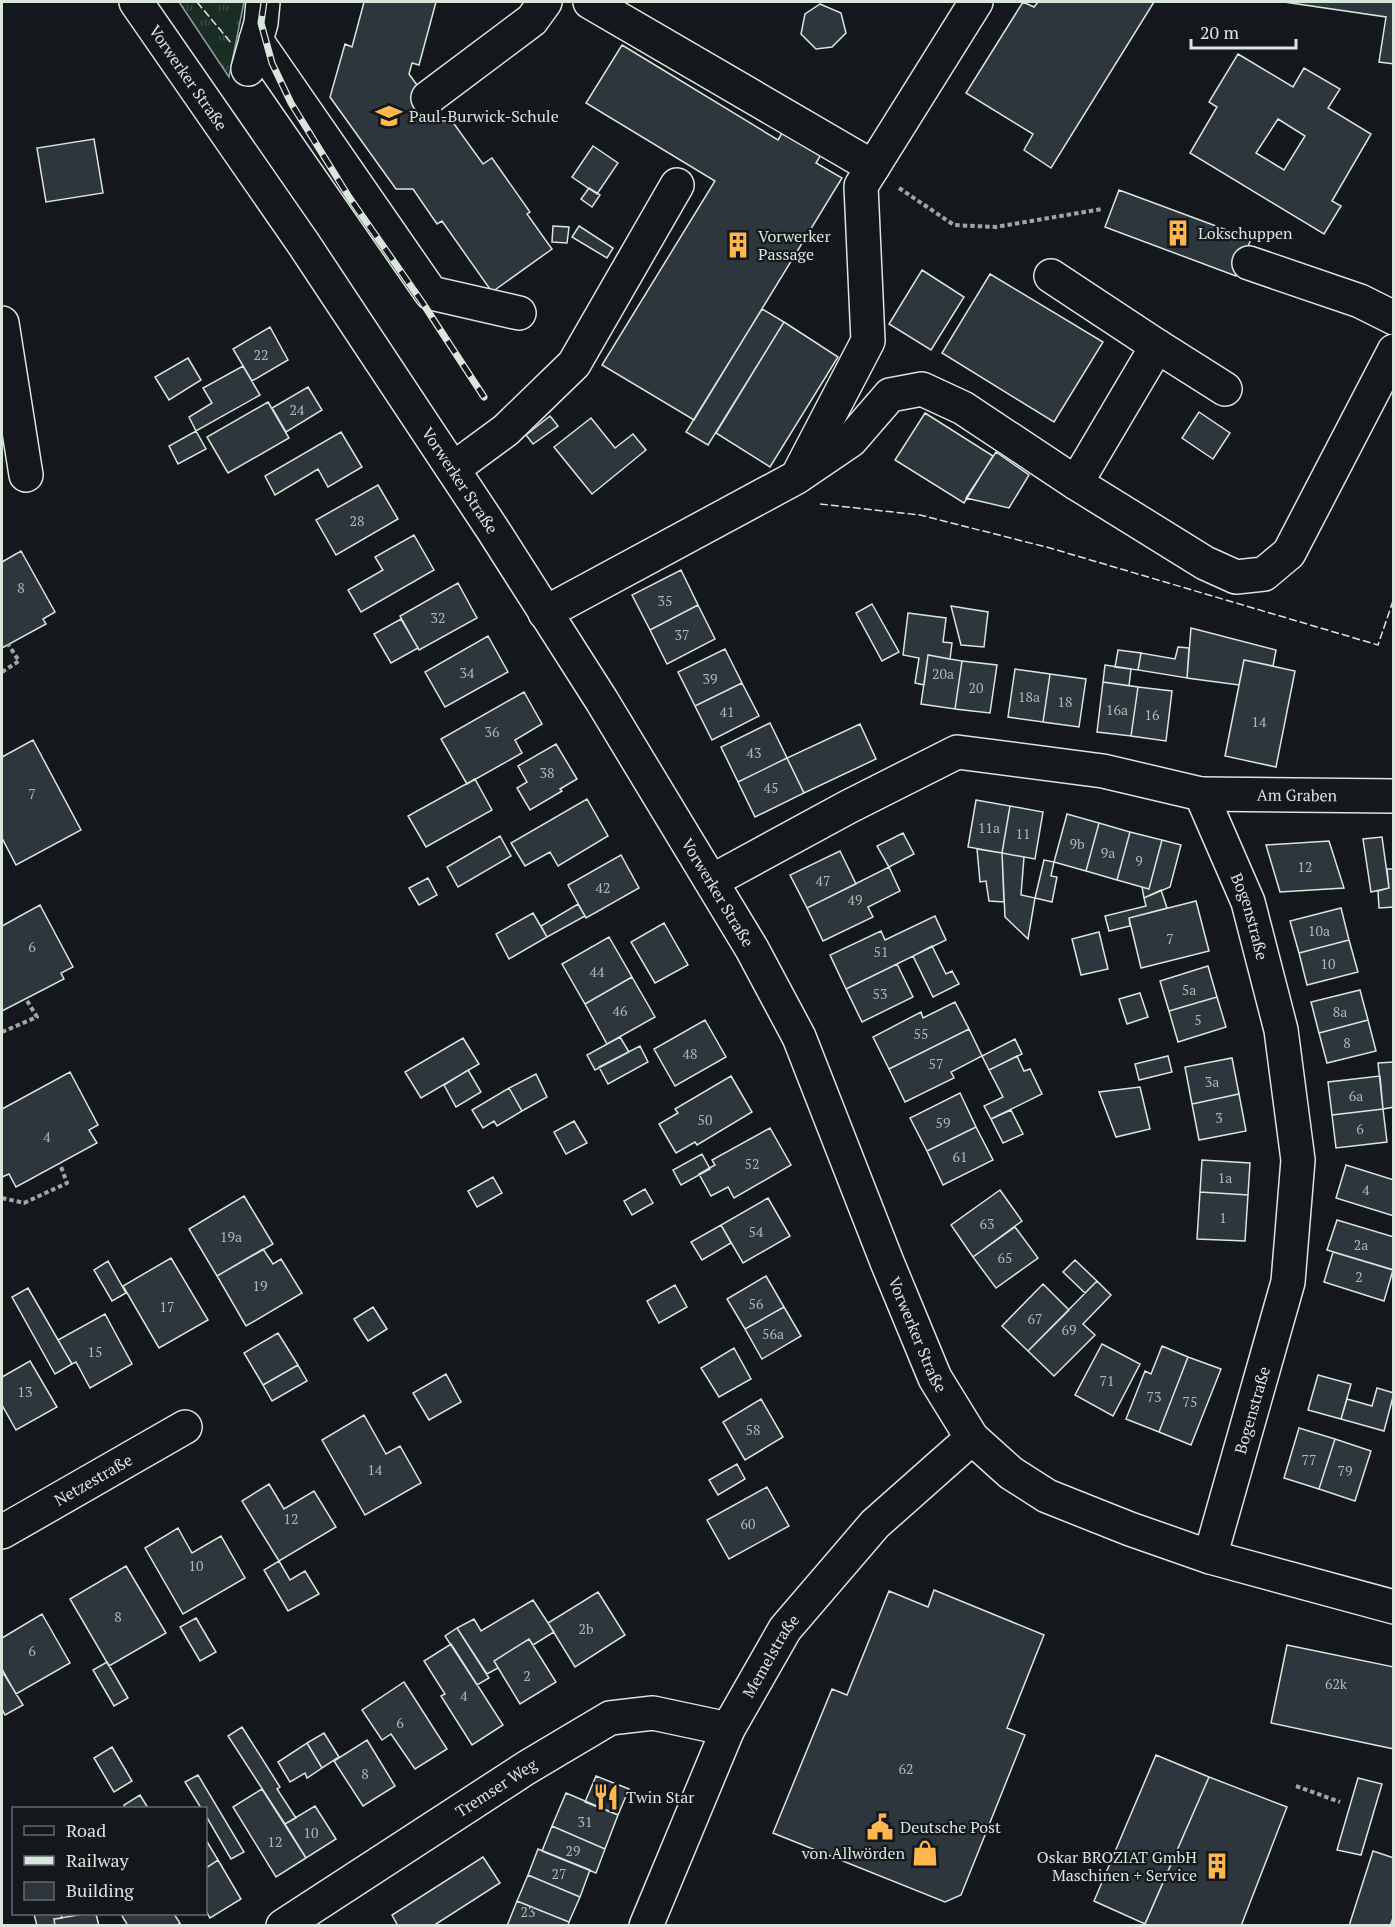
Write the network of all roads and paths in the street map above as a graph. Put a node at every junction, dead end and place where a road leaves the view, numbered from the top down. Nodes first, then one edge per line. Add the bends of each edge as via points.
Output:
1 (136, 2) edge
2 (262, 2) edge
3 (545, 2) edge
4 (590, 2) edge
5 (976, 2) edge
6 (428, 98) dead end
7 (873, 167) junction
8 (677, 185) dead end
9 (1102, 209) dead end
10 (1250, 263) dead end
11 (1051, 276) dead end
12 (519, 313) dead end
13 (1394, 318) edge
14 (2, 323) edge
15 (1156, 346) junction
16 (1394, 351) edge
17 (1225, 389) dead end
18 (453, 469) junction
19 (26, 475) dead end
20 (797, 477) junction
21 (1076, 483) junction
22 (545, 613) junction
23 (8, 644) dead end
24 (2, 672) edge
25 (1201, 794) junction
26 (1394, 796) edge
27 (712, 881) junction
28 (26, 999) dead end
29 (2, 1032) edge
30 (60, 1164) dead end
31 (2, 1198) edge
32 (185, 1427) dead end
33 (972, 1438) junction
34 (2, 1532) edge
35 (1210, 1557) junction
36 (1394, 1607) edge
37 (728, 1730) junction
38 (1296, 1786) dead end
39 (1340, 1802) dead end
40 (283, 1926) edge
41 (646, 1926) edge

1 - 18 street, Vorwerker Straße
2 - 12 street via 252,54 430,293
3 - 6 street via 532,20
4 - 7 street
5 - 7 street
7 - 9 path via 954,225 996,227
7 - 20 street via 861,186 868,341
8 - 18 street via 574,364 506,430
10 - 13 street via 1360,301
11 - 15 street
14 - 19 street
15 - 17 street
15 - 21 street
16 - 21 street via 1289,553 1264,574 1236,577 1205,563
18 - 22 street, Vorwerker Straße
20 - 21 street via 851,440 890,395 922,389 963,408
20 - 22 street
22 - 27 street, Vorwerker Straße
23 - 24 path via 19,661
25 - 26 street, Am Graben
25 - 27 street via 1102,771 957,752
25 - 35 street, Bogenstraße via 1248,902 1281,1030 1298,1160 1288,1282
27 - 33 street, Vorwerker Straße via 799,1037 935,1378
28 - 29 path via 37,1017
30 - 31 path via 67,1183 24,1203
32 - 34 street, Netzestraße
33 - 35 street, Vorwerker Straße via 1011,1473 1047,1496
33 - 37 street, Memelstraße via 875,1524 786,1629
35 - 36 street, Vorwerker Straße
37 - 40 street, Tremser Weg via 653,1713 610,1718
37 - 41 street, Memelstraße
38 - 39 path

